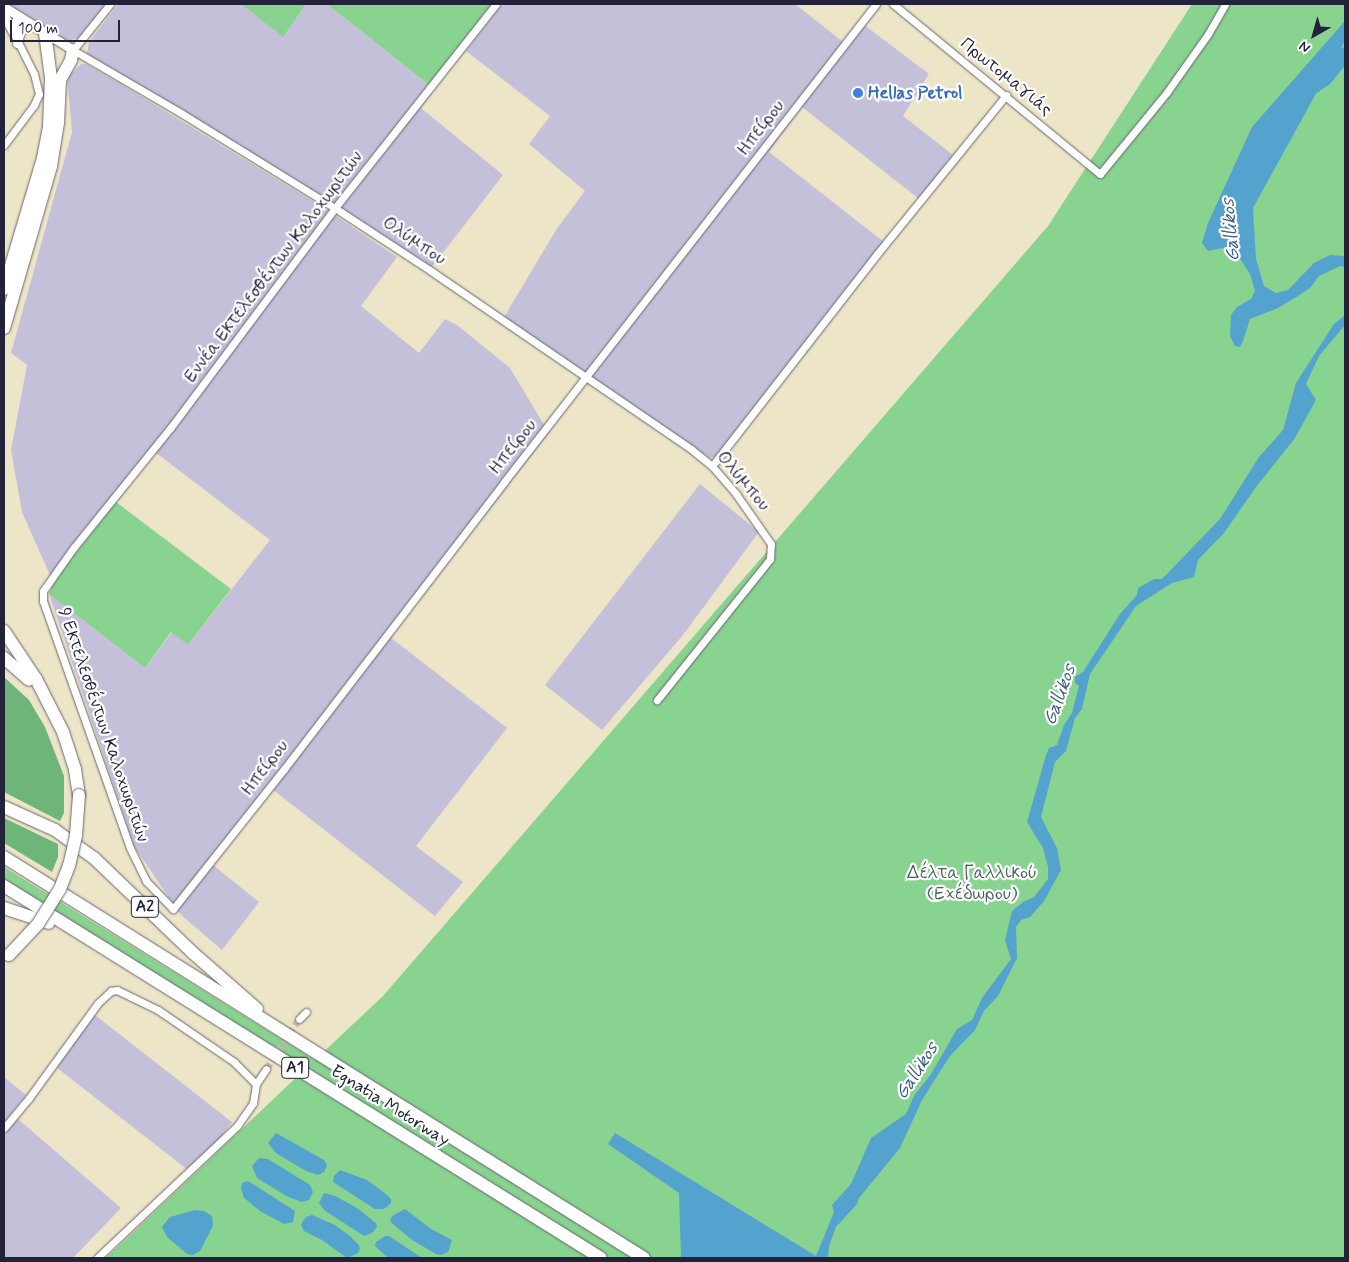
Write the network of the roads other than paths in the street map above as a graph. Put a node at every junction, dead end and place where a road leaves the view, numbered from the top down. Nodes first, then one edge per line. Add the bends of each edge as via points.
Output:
1 (110, 4) edge
2 (496, 4) edge
3 (876, 4) edge
4 (893, 4) edge
5 (1225, 4) edge
6 (4, 7) edge
7 (4, 15) edge
8 (18, 16) junction
9 (33, 25) junction
10 (45, 34) junction
11 (15, 39) junction
12 (73, 50) junction
13 (51, 78) junction
14 (1006, 95) junction
15 (4, 145) edge
16 (335, 208) junction
17 (4, 289) edge
18 (4, 328) edge
19 (586, 379) junction
20 (712, 466) junction
21 (74, 547) joint
22 (4, 631) edge
23 (4, 658) edge
24 (44, 697) junction
25 (657, 700) dead end
26 (4, 807) edge
27 (4, 857) edge
28 (4, 886) edge
29 (4, 908) edge
30 (173, 909) joint
31 (7, 957) edge
32 (135, 968) junction
33 (306, 1012) dead end
34 (299, 1019) tunnel mouth
35 (273, 1025) junction
36 (266, 1068) tunnel mouth
37 (256, 1084) junction
38 (4, 1128) edge
39 (98, 1258) edge
40 (601, 1258) edge
41 (644, 1258) edge

1 - 12 street
2 - 16 street, Εννέα Εκτελεσθέντων Καλοχωριτών
3 - 19 street, Ηπείρου
4 - 14 street, Πρωτομαγιάς
5 - 14 street, Πρωτομαγιάς via 1167,92 1100,174
6 - 8 street, Ολύμπου
7 - 11 street
8 - 9 street, Ολύμπου
8 - 11 street via 13,24
9 - 10 street, Ολύμπου
9 - 11 street via 20,30
10 - 12 street, Ολύμπου
10 - 13 highway
11 - 15 street via 34,74 39,94
12 - 13 highway via 61,58
12 - 16 street, Ολύμπου
12 - 18 highway via 60,80 51,166
13 - 17 highway via 49,126 43,158
14 - 20 street
16 - 19 street, Ολύμπου
16 - 21 street, Εννέα Εκτελεσθέντων Καλοχωριτών via 171,427
19 - 20 street, Ολύμπου
19 - 30 street, Ηπείρου
20 - 25 street, Ολύμπου via 771,544 770,559
21 - 30 street, 9 Εκτελεσθέντων Καλοχωριτών via 45,588 43,600 130,848 146,881
22 - 24 highway
23 - 24 highway
24 - 31 highway, bridge via 70,749 79,795 76,836 60,889 38,924
26 - 35 highway, Α2 via 55,830 94,858
27 - 35 highway, Α1
28 - 32 highway, Α1
29 - 32 highway via 50,923
32 - 40 highway, Egnatia Motorway / Α1
33 - 34 street
35 - 41 highway, Egnatia Motorway / Α1
36 - 37 street
37 - 38 street via 234,1062 158,1010 117,990 111,991 98,1003
37 - 39 street via 253,1103 237,1126

